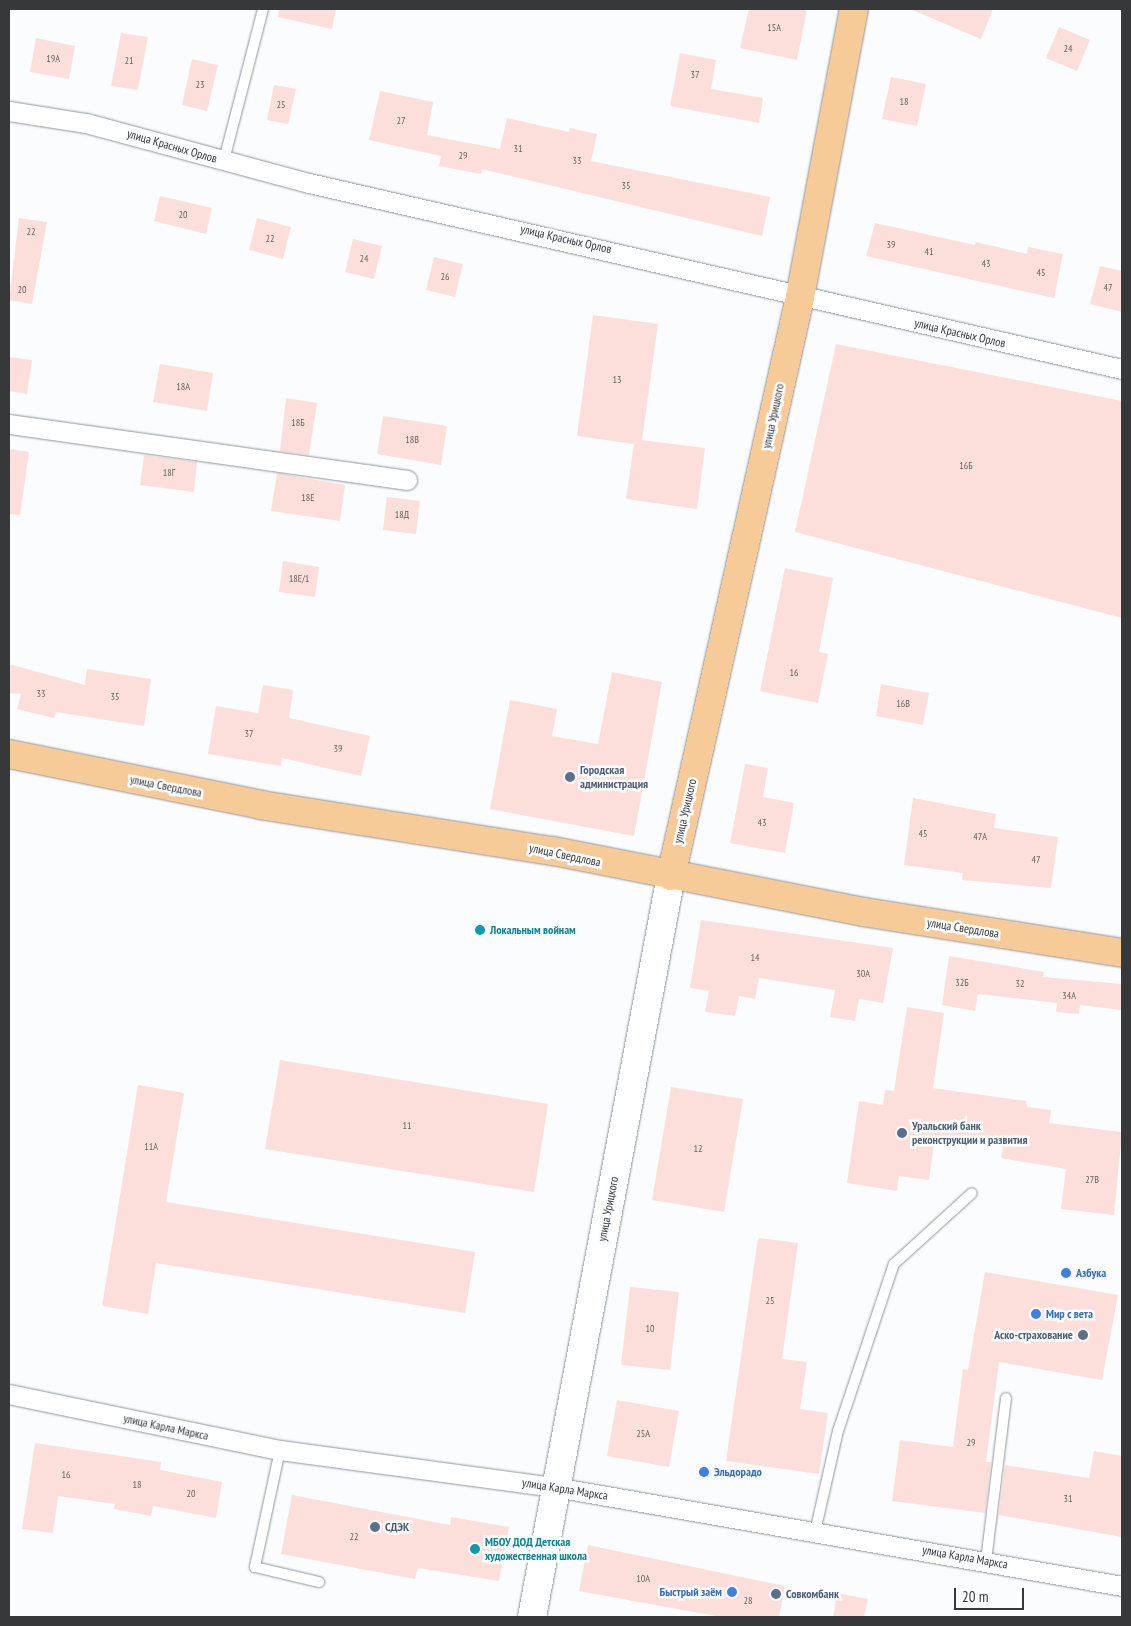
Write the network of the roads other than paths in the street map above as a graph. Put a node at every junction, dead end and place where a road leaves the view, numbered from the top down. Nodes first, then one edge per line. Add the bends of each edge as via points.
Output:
1 (264, 9) edge
2 (854, 9) edge
3 (9, 111) edge
4 (224, 160) junction
5 (800, 297) junction
6 (1122, 369) edge
7 (9, 424) edge
8 (407, 480) dead end
9 (9, 754) edge
10 (671, 876) junction
11 (1122, 953) edge
12 (972, 1193) dead end
13 (9, 1394) edge
14 (1006, 1398) dead end
15 (280, 1450) junction
16 (555, 1487) junction
17 (815, 1532) junction
18 (986, 1561) junction
19 (319, 1582) dead end
20 (1122, 1586) edge
21 (532, 1617) edge

1 - 4 lane
2 - 5 main road, улица Урицкого
3 - 4 street, улица Красных Орлов via 95,125
4 - 5 street, улица Красных Орлов via 691,267
5 - 6 street, улица Красных Орлов
5 - 10 main road, улица Урицкого
7 - 8 street
9 - 10 main road, улица Свердлова via 261,805 553,850
10 - 11 main road, улица Свердлова
10 - 16 main road, улица Урицкого
12 - 17 lane via 894,1264 838,1431
13 - 15 street, улица Карла Маркса
14 - 18 lane
15 - 16 street, улица Карла Маркса
15 - 19 lane via 255,1567
16 - 17 street, улица Карла Маркса
16 - 21 main road, улица Урицкого
17 - 18 street, улица Карла Маркса
18 - 20 street, улица Карла Маркса

